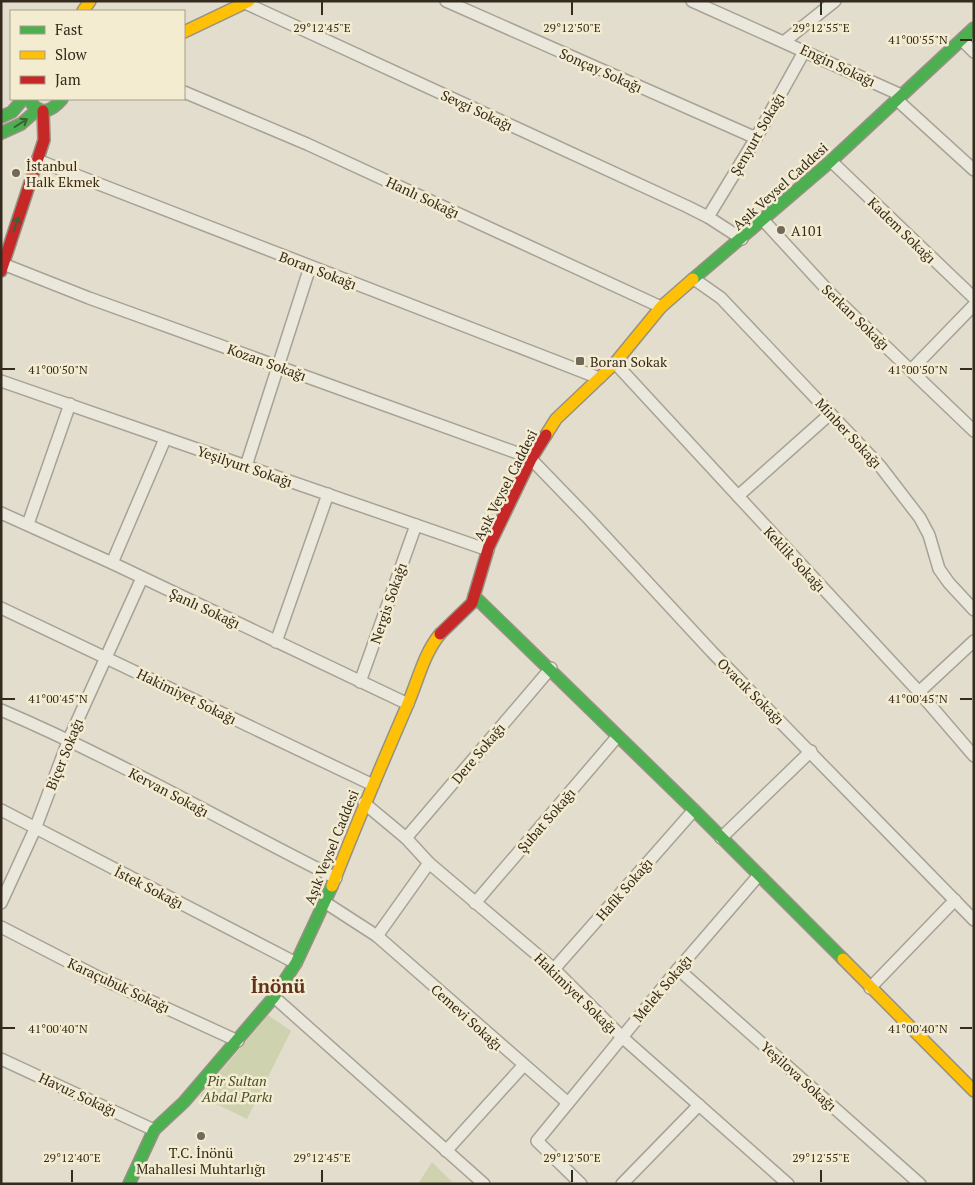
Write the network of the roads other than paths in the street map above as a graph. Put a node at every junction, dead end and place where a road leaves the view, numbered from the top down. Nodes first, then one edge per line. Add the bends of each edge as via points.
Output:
1 (446, 1) edge
2 (692, 1) edge
3 (835, 1) edge
4 (247, 2) edge
5 (974, 28) edge
6 (185, 32) edge
7 (962, 40) junction
8 (785, 41) junction
9 (805, 50) junction
10 (974, 52) edge
11 (185, 92) edge
12 (898, 97) junction
13 (22, 100) edge
14 (30, 100) edge
15 (62, 101) edge
16 (40, 110) junction
17 (1, 117) edge
18 (1, 133) edge
19 (756, 138) junction
20 (44, 140) junction
21 (37, 160) junction
22 (830, 161) junction
23 (974, 170) edge
24 (708, 217) junction
25 (763, 220) junction
26 (742, 239) junction
27 (2, 267) edge
28 (310, 267) junction
29 (694, 279) junction
30 (974, 298) edge
31 (974, 305) edge
32 (661, 307) junction
33 (614, 363) junction
34 (278, 366) junction
35 (911, 370) junction
36 (599, 378) junction
37 (1, 381) edge
38 (70, 404) junction
39 (830, 414) junction
40 (974, 431) edge
41 (165, 439) junction
42 (531, 459) junction
43 (246, 466) junction
44 (328, 494) junction
45 (738, 496) junction
46 (1, 513) edge
47 (28, 524) junction
48 (416, 525) junction
49 (488, 550) junction
50 (112, 563) junction
51 (142, 578) junction
52 (474, 596) junction
53 (1, 608) edge
54 (974, 610) edge
55 (974, 641) edge
56 (276, 642) junction
57 (107, 658) junction
58 (551, 668) junction
59 (360, 682) junction
60 (919, 692) junction
61 (408, 704) junction
62 (1, 710) edge
63 (617, 737) junction
64 (69, 739) junction
65 (811, 751) junction
66 (974, 756) edge
67 (373, 785) junction
68 (364, 803) junction
69 (1, 810) edge
70 (694, 810) junction
71 (35, 828) junction
72 (406, 838) junction
73 (721, 838) junction
74 (429, 863) junction
75 (759, 875) junction
76 (336, 878) junction
77 (954, 900) junction
78 (1, 903) edge
79 (475, 903) junction
80 (326, 904) junction
81 (974, 920) edge
82 (1, 927) edge
83 (377, 936) junction
84 (296, 963) junction
85 (554, 969) junction
86 (678, 969) junction
87 (870, 988) junction
88 (274, 997) junction
89 (622, 1037) junction
90 (238, 1041) junction
91 (1, 1059) edge
92 (523, 1066) junction
93 (974, 1090) edge
94 (568, 1103) junction
95 (699, 1105) junction
96 (154, 1130) junction
97 (446, 1151) junction
98 (128, 1184) edge
99 (484, 1184) edge
100 (581, 1184) edge
101 (622, 1184) edge
102 (788, 1184) edge
103 (920, 1184) edge

1 - 19 street, Sonçay Sokağı
2 - 8 street, Engin Sokağı
3 - 8 street
4 - 6 street
4 - 24 street, Sevgi Sokağı
5 - 7 street, Aşık Veysel Caddesi
7 - 10 street
7 - 12 street, Aşık Veysel Caddesi
8 - 9 street, Engin Sokağı
9 - 12 street, Engin Sokağı
9 - 19 street, Şenyurt Sokağı
11 - 32 street, Hanlı Sokağı via 307,144
12 - 22 street, Aşık Veysel Caddesi
12 - 23 street, Engin Sokağı
13 - 17 street via 12,112
14 - 16 street
15 - 16 street via 49,111
15 - 20 street
18 -> 16 street
16 - 20 street
19 - 24 street, Şenyurt Sokağı
20 - 21 street
27 -> 21 street
21 - 28 street, Boran Sokağı
22 - 25 street, Aşık Veysel Caddesi
22 - 30 street, Kadem Sokağı
24 - 26 street, Sevgi Sokağı
25 - 26 street, Aşık Veysel Caddesi
25 - 35 street, Serkan Sokağı via 832,295
26 - 29 street, Aşık Veysel Caddesi
27 - 34 street, Kozan Sokağı
28 - 34 street
28 - 36 street, Boran Sokağı
29 - 32 street, Aşık Veysel Caddesi
29 - 39 street, Minber Sokağı via 721,298
31 - 35 street
32 - 33 street, Aşık Veysel Caddesi
33 - 36 street, Aşık Veysel Caddesi
33 - 45 street, Keklik Sokağı
34 - 42 street, Kozan Sokağı
34 - 43 street
35 - 40 street, Serkan Sokağı
36 - 42 street, Aşık Veysel Caddesi via 556,418
37 - 38 street, Yeşilyurt Sokağı
38 - 41 street, Yeşilyurt Sokağı
38 - 47 street
39 - 45 street
39 - 54 street, Minber Sokağı via 880,466 920,518 939,569
41 - 43 street, Yeşilyurt Sokağı
41 - 50 street
42 - 49 street, Aşık Veysel Caddesi
42 - 65 street, Ovacık Sokağı via 712,652
43 - 44 street, Yeşilyurt Sokağı
44 - 48 street, Yeşilyurt Sokağı
44 - 56 street
45 - 60 street, Keklik Sokağı
46 - 47 street, Şanlı Sokağı
47 - 50 street, Şanlı Sokağı
48 - 49 street, Yeşilyurt Sokağı
48 - 59 street, Nergis Sokağı
49 - 52 street, Aşık Veysel Caddesi
50 - 51 street, Şanlı Sokağı
51 - 56 street, Şanlı Sokağı
51 - 57 street, Biçer Sokağı
52 - 58 street
52 - 61 street, Aşık Veysel Caddesi via 472,603 429,648
53 - 57 street, Hakimiyet Sokağı
55 - 60 street
56 - 59 street, Şanlı Sokağı
57 - 64 street, Biçer Sokağı
57 - 67 street, Hakimiyet Sokağı
58 - 63 street
58 - 72 street, Dere Sokağı
59 - 61 street, Şanlı Sokağı
60 - 66 street, Keklik Sokağı
61 - 67 street, Aşık Veysel Caddesi
62 - 64 street, Kervan Sokağı
63 - 70 street
63 - 79 street, Şubat Sokağı
64 - 71 street, Biçer Sokağı
64 - 76 street, Kervan Sokağı
65 - 73 street
65 - 77 street, Ovacık Sokağı
67 - 68 street, Aşık Veysel Caddesi
68 - 72 street, Hakimiyet Sokağı
68 - 76 street, Aşık Veysel Caddesi
69 - 71 street, İstek Sokağı
70 - 73 street
70 - 85 street, Hafik Sokağı
71 - 78 street, Biçer Sokağı
71 - 84 street, İstek Sokağı
72 - 74 street, Hakimiyet Sokağı
73 - 75 street
74 - 79 street, Hakimiyet Sokağı
74 - 83 street
75 - 86 street, Melek Sokağı
75 - 87 street
76 - 80 street, Aşık Veysel Caddesi
77 - 81 street, Ovacık Sokağı
77 - 87 street
79 - 85 street, Hakimiyet Sokağı
80 - 83 street, Cemevi Sokağı
80 - 84 street, Aşık Veysel Caddesi
82 - 90 street, Karaçubuk Sokağı via 96,976
83 - 92 street, Cemevi Sokağı
84 - 88 street, Aşık Veysel Caddesi
85 - 89 street, Hakimiyet Sokağı
86 - 89 street, Melek Sokağı
86 - 103 street, Yeşilova Sokağı
87 - 93 street
88 - 90 street, Aşık Veysel Caddesi
88 - 97 street
89 - 94 street, Melek Sokağı
89 - 95 street, Hakimiyet Sokağı
90 - 96 street, Aşık Veysel Caddesi via 184,1102
91 - 96 street, Havuz Sokağı
92 - 94 street, Cemevi Sokağı
92 - 97 street
94 - 100 street via 536,1141
95 - 101 street
95 - 102 street, Hakimiyet Sokağı
96 - 98 street, Aşık Veysel Caddesi
97 - 99 street

